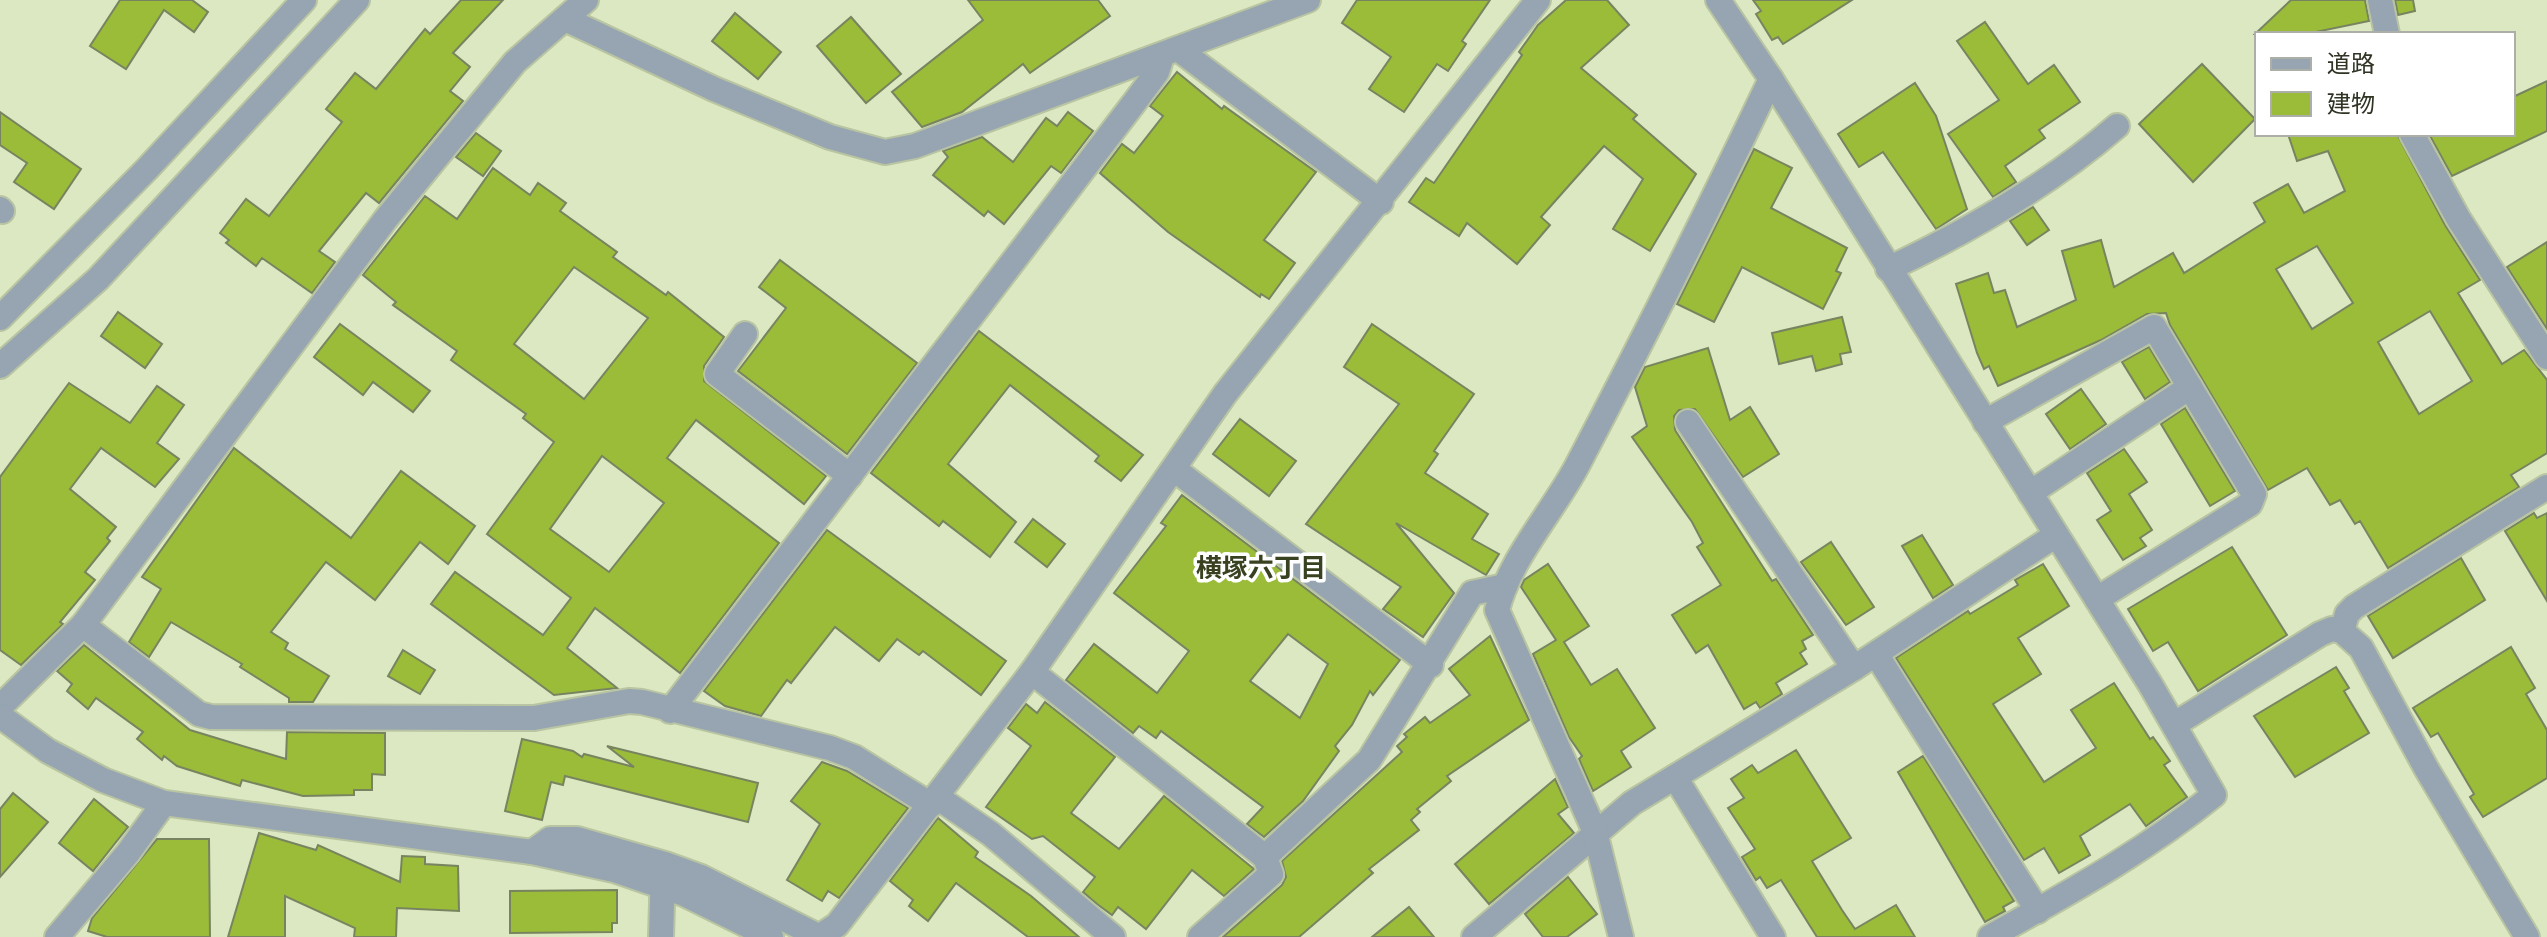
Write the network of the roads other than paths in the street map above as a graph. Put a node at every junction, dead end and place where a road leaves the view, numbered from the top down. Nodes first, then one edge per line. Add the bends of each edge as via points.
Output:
1 (304, 0) edge
2 (357, 0) edge
3 (586, 0) edge
4 (1308, 0) edge
5 (1538, 0) edge
6 (1718, 0) edge
7 (2380, 0) edge
8 (565, 19) junction
9 (2387, 32) edge
10 (1170, 53) junction
11 (1771, 79) junction
12 (2117, 126) dead end
13 (2413, 136) edge
14 (1381, 202) junction
15 (1888, 269) junction
16 (0, 318) edge
17 (745, 334) dead end
18 (2547, 357) edge
19 (0, 366) edge
20 (2190, 387) junction
21 (1688, 422) dead end
22 (1985, 422) junction
23 (1174, 469) junction
24 (850, 476) junction
25 (2547, 487) edge
26 (2030, 493) junction
27 (2056, 535) junction
28 (1505, 586) junction
29 (2097, 599) junction
30 (83, 625) junction
31 (2342, 631) junction
32 (1876, 654) junction
33 (1431, 665) junction
34 (1854, 668) junction
35 (1032, 672) junction
36 (0, 707) edge
37 (670, 711) junction
38 (0, 716) edge
39 (2175, 724) junction
40 (1675, 777) junction
41 (934, 801) junction
42 (164, 803) junction
43 (1595, 832) junction
44 (1265, 857) junction
45 (663, 874) junction
46 (2038, 911) junction
47 (57, 937) edge
48 (661, 937) edge
49 (771, 937) edge
50 (1113, 937) edge
51 (1200, 937) edge
52 (1474, 937) edge
53 (1621, 937) edge
54 (1773, 937) edge
55 (1990, 937) edge
56 (2527, 937) edge

1 - 16 street
2 - 19 street via 98,279
3 - 8 street
4 - 10 street
5 - 14 street
6 - 11 street
7 - 9 street
8 - 10 street via 801,125 885,152 915,146
8 - 30 street via 515,62 385,220
10 - 14 street
10 - 24 street
11 - 15 street
11 - 28 street via 1575,470
12 - 15 street via 1972,227
13 - 18 street via 2458,218
14 - 23 street via 1225,394
15 - 22 street
17 - 24 street via 717,374
20 - 22 street via 2154,327
20 - 26 street
20 - 29 street via 2254,494 2250,504
21 - 34 street
22 - 26 street
23 - 33 street
23 - 35 street
24 - 37 street
25 - 31 street via 2354,607
26 - 27 street
27 - 29 street
27 - 32 street
28 - 33 street via 1472,593
28 - 43 street via 1497,610 1500,623
29 - 39 street
30 - 36 street
30 - 37 street via 189,708 211,717 534,718 629,701
31 - 39 street via 2320,634
31 - 56 street via 2361,648
32 - 34 street
32 - 46 street
33 - 44 street via 1369,760
34 - 40 street
35 - 41 street
35 - 44 street
37 - 41 street via 830,748
38 - 42 street via 56,756
39 - 46 street via 2214,795 2166,834
40 - 43 street
40 - 54 street
41 - 45 street via 849,914 822,935 701,877
41 - 50 street via 991,834
42 - 45 street via 532,852 550,839 577,839
42 - 47 street
43 - 52 street
43 - 53 street
44 - 51 street via 1271,874
45 - 48 street
45 - 49 street
46 - 55 street

